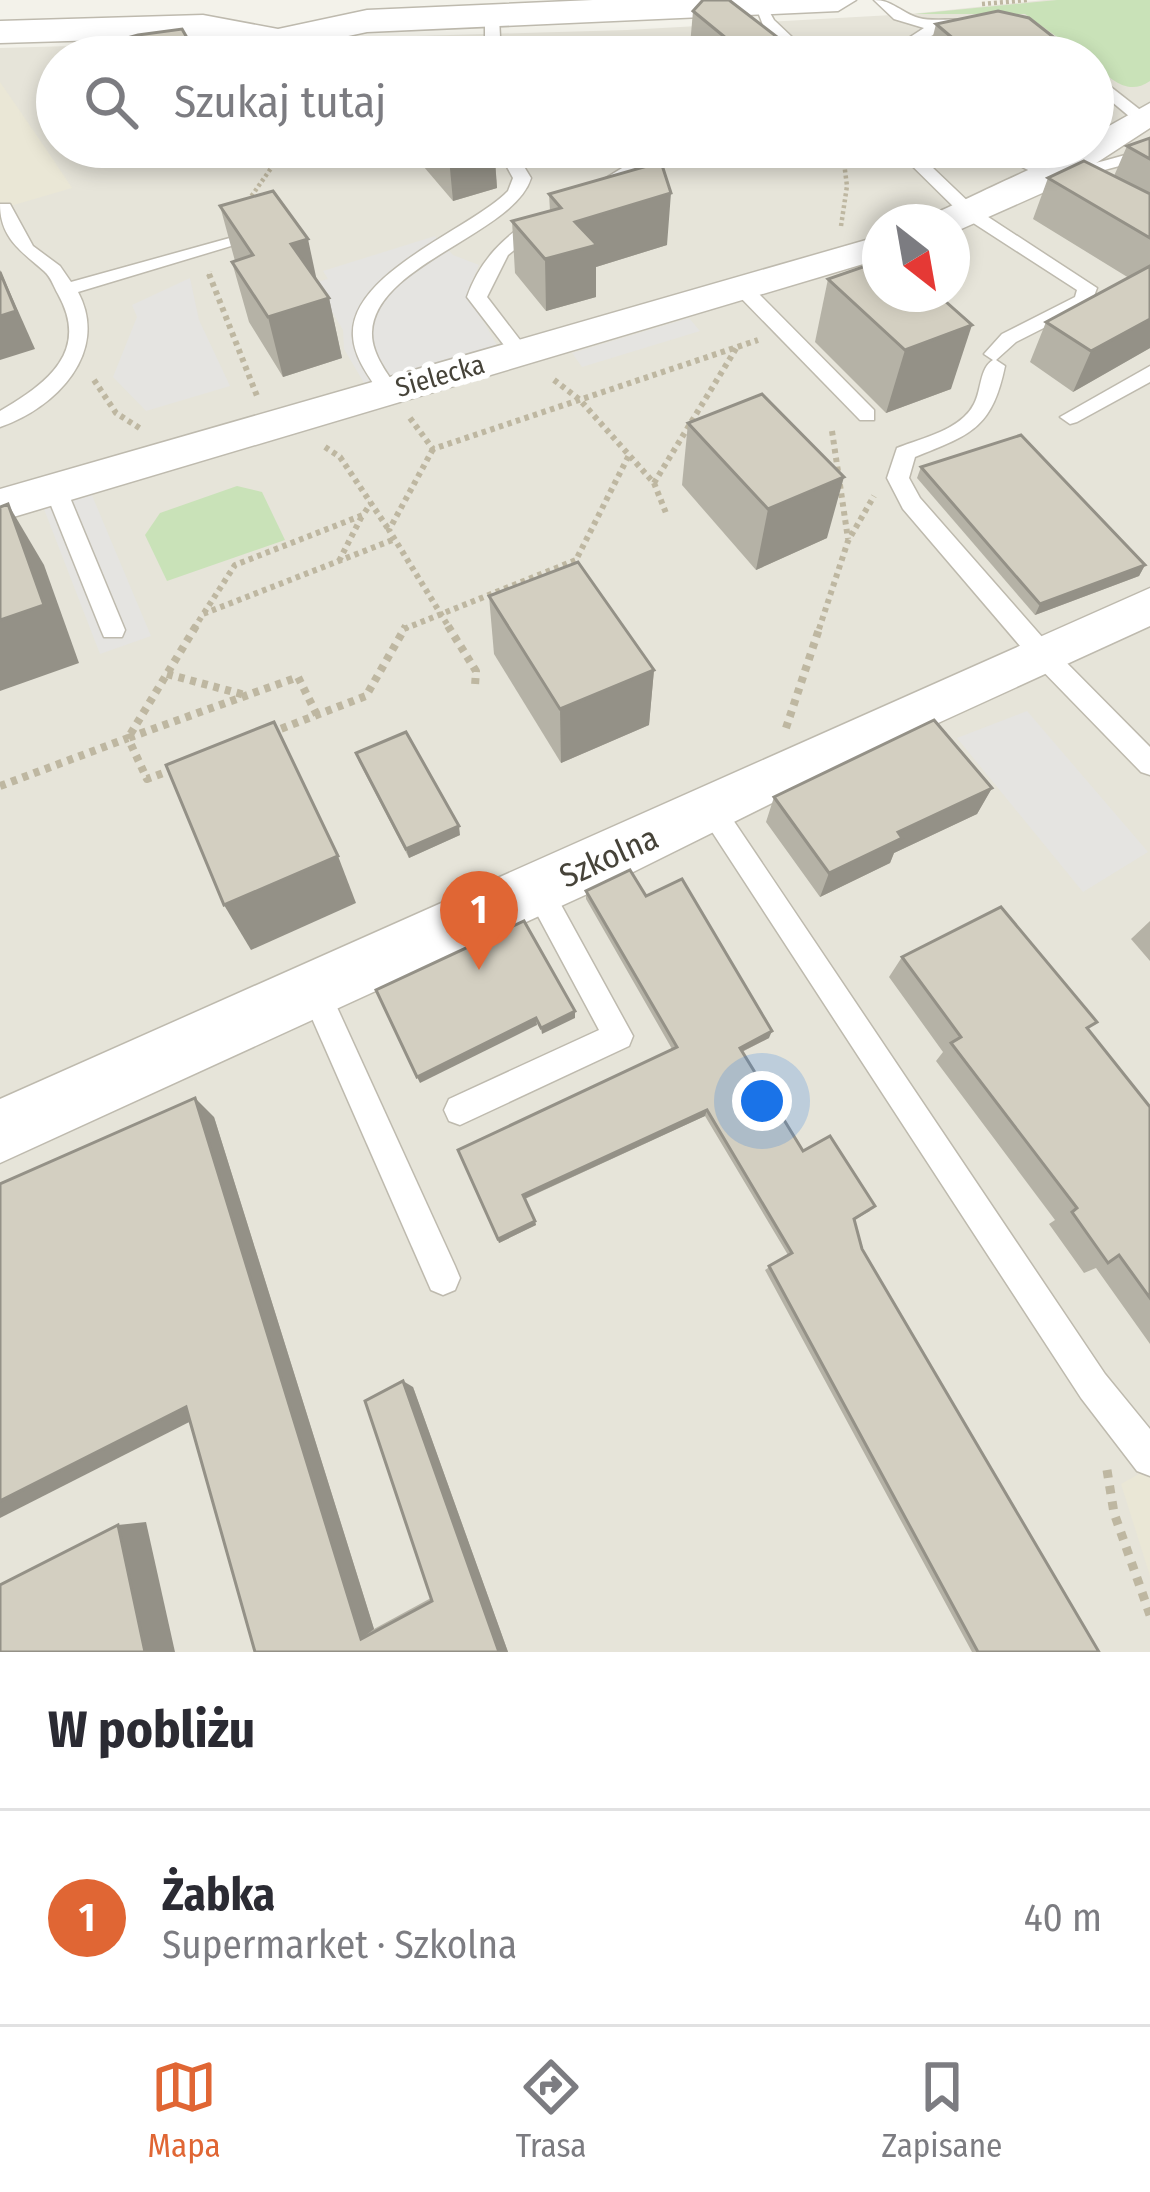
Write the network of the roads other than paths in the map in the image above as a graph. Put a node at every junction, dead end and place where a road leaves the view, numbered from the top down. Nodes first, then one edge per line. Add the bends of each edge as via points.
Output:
1 (838, 0) edge
2 (881, 0) edge
3 (759, 5) junction
4 (507, 8) edge
5 (226, 11) edge
6 (0, 14) edge
7 (979, 24) edge
8 (309, 25) edge
9 (935, 28) junction
10 (0, 32) edge
11 (256, 36) edge
12 (270, 36) edge
13 (783, 36) edge
14 (921, 36) edge
15 (1114, 96) edge
16 (1147, 128) edge
17 (1114, 145) edge
18 (516, 168) edge
19 (637, 168) edge
20 (918, 168) edge
21 (1034, 168) edge
22 (1069, 168) edge
23 (1055, 175) junction
24 (577, 200) edge
25 (1101, 202) edge
26 (947, 204) edge
27 (4, 208) dead end
28 (558, 211) edge
29 (970, 212) edge
30 (970, 224) edge
31 (283, 229) edge
32 (862, 253) edge
33 (64, 290) junction
34 (744, 290) junction
35 (520, 353) junction
36 (1150, 373) edge
37 (389, 391) junction
38 (867, 415) dead end
39 (1070, 417) dead end
40 (0, 420) edge
41 (55, 488) junction
42 (0, 505) edge
43 (1150, 606) edge
44 (113, 630) dead end
45 (1040, 653) junction
46 (1150, 764) edge
47 (712, 810) junction
48 (538, 890) junction
49 (315, 991) junction
50 (460, 1110) dead end
51 (0, 1131) edge
52 (443, 1278) dead end
53 (1150, 1458) edge

1 - 3 street
2 - 9 lane via 892,13
3 - 4 street
3 - 13 lane
4 - 8 street
5 - 6 street
5 - 10 street
5 - 11 street
7 - 9 lane
8 - 12 street
9 - 14 lane
15 - 16 lane
16 - 17 street
18 - 37 lane via 522,178 512,200 380,294 361,326 365,354
19 - 24 lane
20 - 26 lane
21 - 23 lane
22 - 23 street
23 - 25 street
23 - 29 street
27 - 33 lane via 27,252 56,272
28 - 35 lane via 520,232 481,282 477,297
30 - 45 lane via 1087,288 1084,300 1009,338 995,360 988,407 967,426 905,453 898,478
31 - 33 lane
32 - 34 street, Sielecka
33 - 40 lane via 85,327 82,347 41,392
34 - 35 street, Sielecka
34 - 38 lane
35 - 37 street, Sielecka
36 - 39 lane
37 - 41 street, Sielecka
41 - 42 street, Sielecka
41 - 44 lane
43 - 45 street, Szkolna
45 - 46 lane
45 - 47 street, Szkolna
47 - 48 street, Szkolna
47 - 53 lane via 1093,1386
48 - 49 street, Szkolna
48 - 50 lane via 618,1036
49 - 51 street, Szkolna
49 - 52 lane

